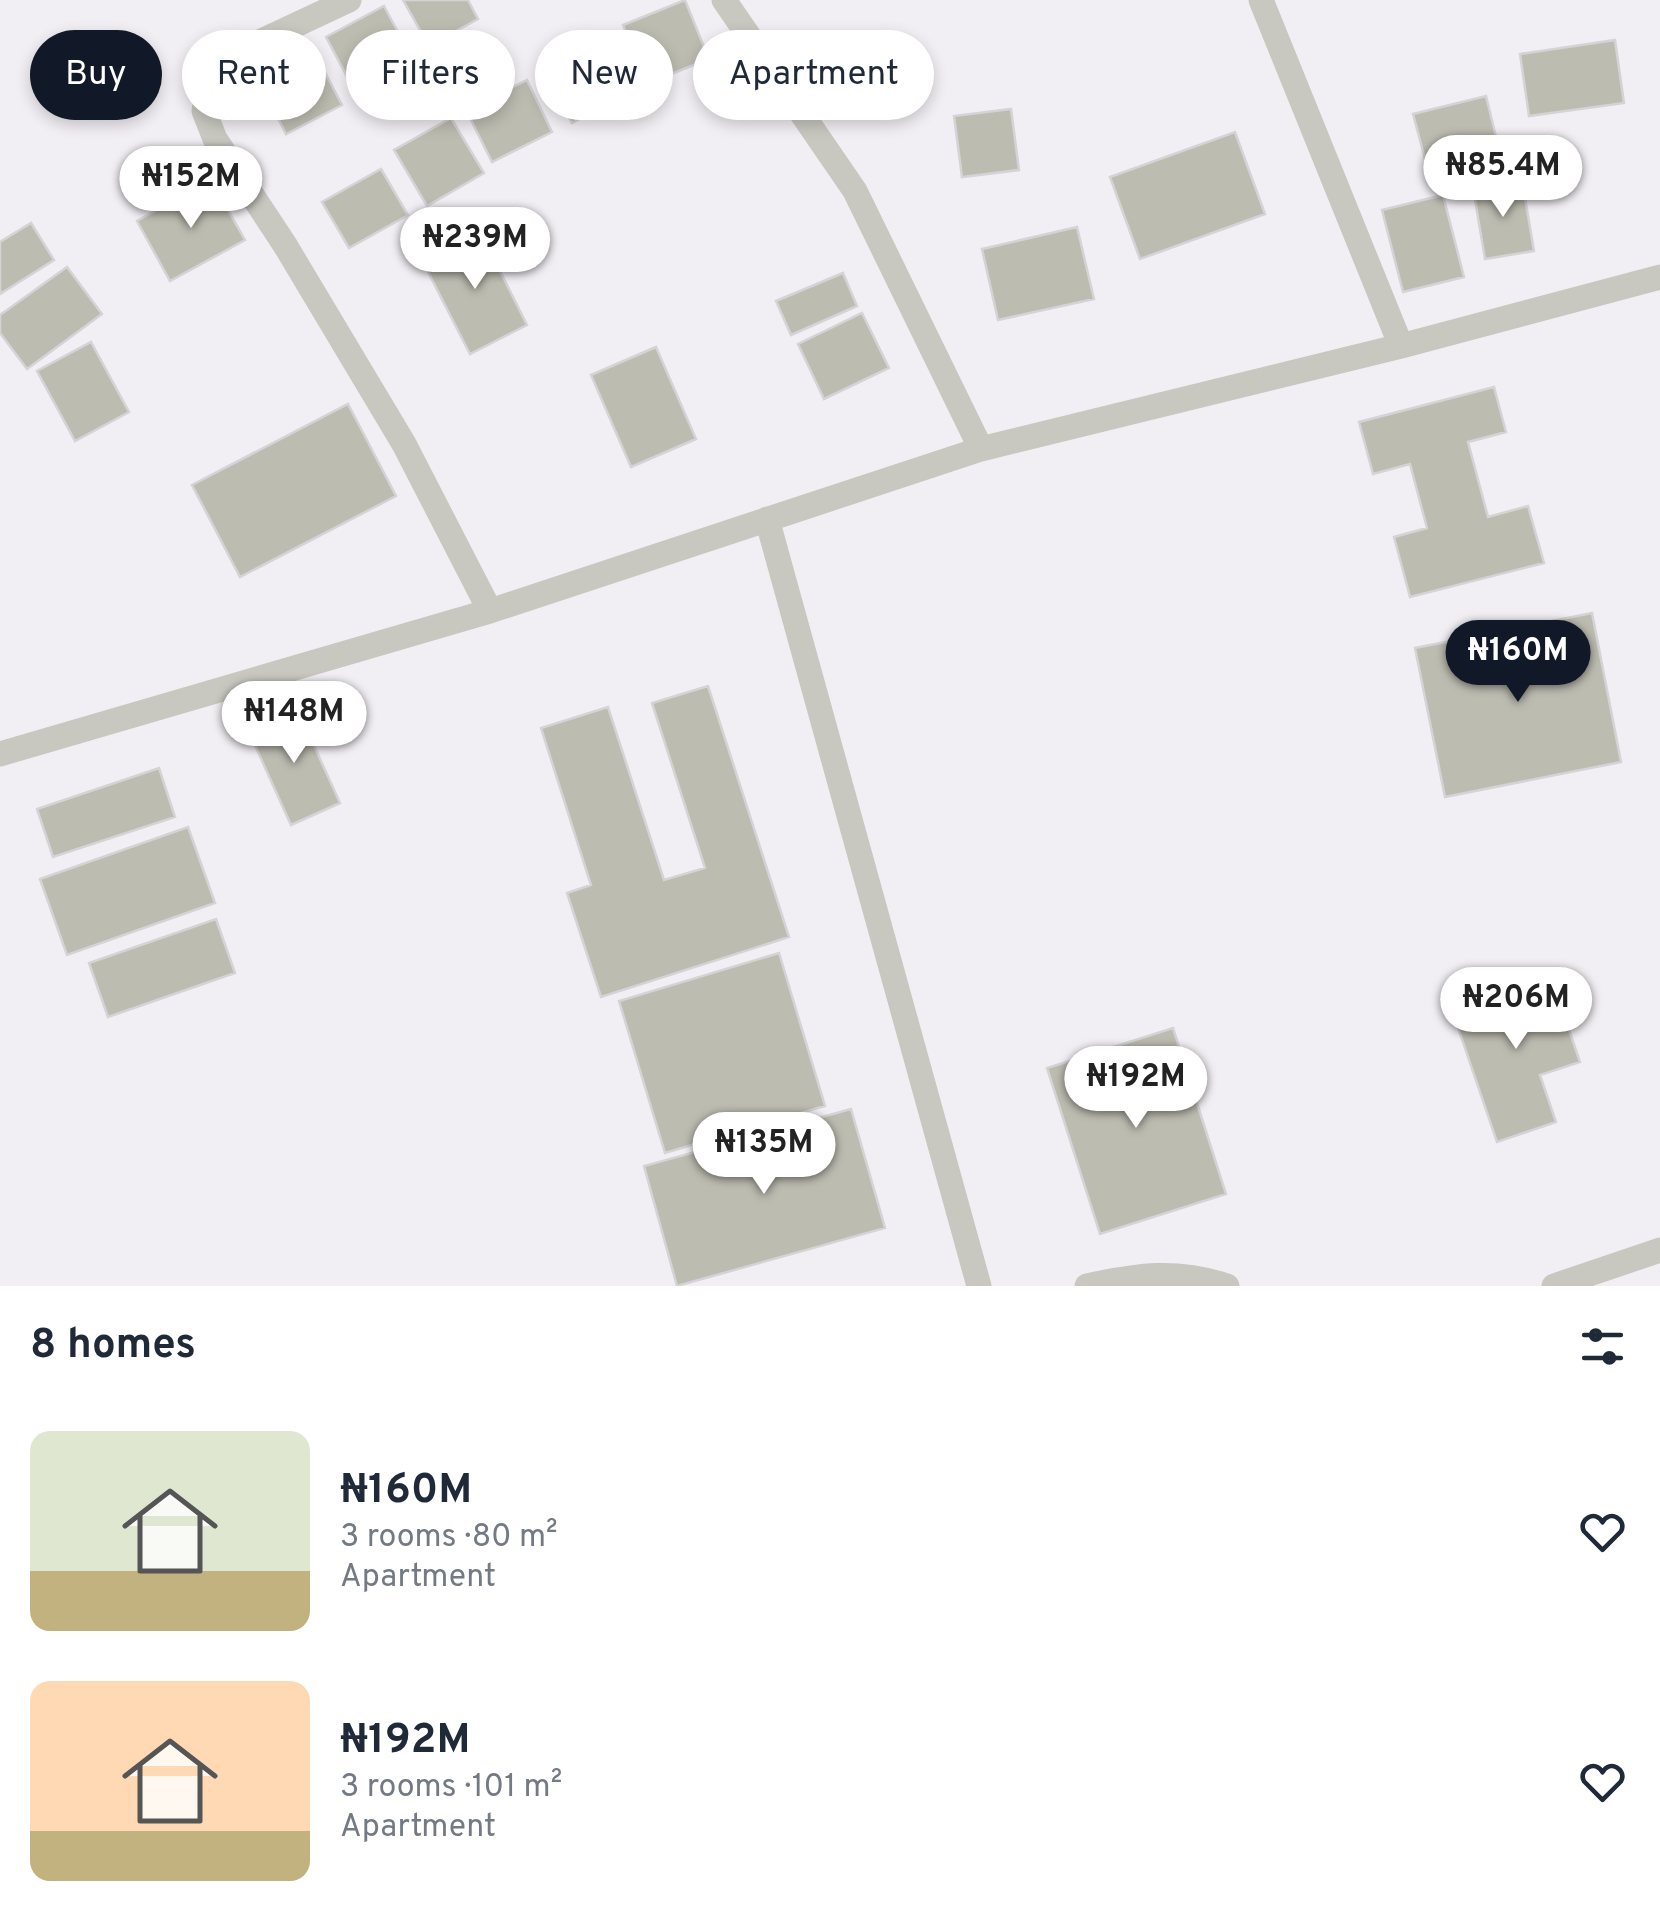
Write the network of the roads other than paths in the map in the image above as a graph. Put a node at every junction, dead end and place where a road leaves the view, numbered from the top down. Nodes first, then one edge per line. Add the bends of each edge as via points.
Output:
1 (349, 0) edge
2 (724, 0) edge
3 (1261, 0) edge
4 (1660, 277) edge
5 (1401, 346) junction
6 (980, 449) junction
7 (767, 520) junction
8 (490, 611) junction
9 (0, 754) edge
10 (1660, 1250) edge
11 (979, 1286) edge
12 (1087, 1286) edge
13 (1227, 1286) edge
14 (1554, 1286) edge

1 - 8 street via 236,57 209,78 204,112 404,444
2 - 6 street via 855,191
3 - 5 street
4 - 5 street
5 - 6 street
6 - 7 street
7 - 8 street
7 - 11 street
8 - 9 street
10 - 14 street
12 - 13 street via 1145,1274

